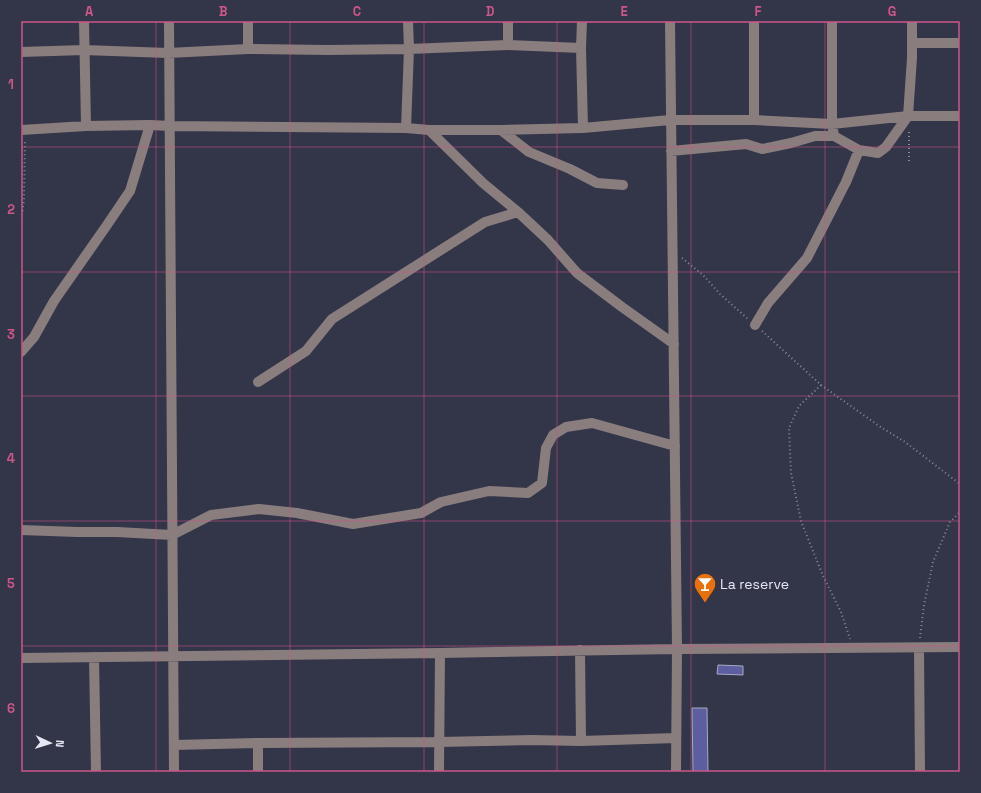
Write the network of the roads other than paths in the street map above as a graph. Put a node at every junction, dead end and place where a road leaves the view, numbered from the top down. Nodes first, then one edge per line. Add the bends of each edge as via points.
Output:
1 (84, 21) edge
2 (168, 21) edge
3 (248, 21) edge
4 (408, 21) edge
5 (508, 21) edge
6 (582, 21) edge
7 (670, 21) edge
8 (754, 21) edge
9 (832, 21) edge
10 (912, 21) edge
11 (912, 43) junction
12 (960, 43) edge
13 (508, 45) junction
14 (581, 48) junction
15 (248, 49) junction
16 (409, 49) junction
17 (84, 50) junction
18 (21, 52) edge
19 (168, 52) junction
20 (908, 116) junction
21 (960, 116) edge
22 (670, 120) junction
23 (754, 120) junction
24 (832, 124) junction
25 (150, 125) junction
26 (86, 126) junction
27 (170, 126) junction
28 (406, 128) junction
29 (583, 128) junction
30 (23, 130) edge
31 (429, 130) junction
32 (501, 130) junction
33 (834, 136) junction
34 (858, 150) junction
35 (672, 151) junction
36 (623, 185) dead end
37 (518, 212) junction
38 (755, 325) road end
39 (674, 344) junction
40 (21, 352) edge
41 (258, 382) dead end
42 (675, 446) junction
43 (21, 530) edge
44 (172, 535) junction
45 (960, 647) edge
46 (677, 648) junction
47 (919, 648) junction
48 (580, 650) junction
49 (440, 653) junction
50 (173, 656) junction
51 (94, 657) junction
52 (21, 658) edge
53 (676, 738) junction
54 (581, 741) junction
55 (439, 742) junction
56 (258, 743) junction
57 (174, 745) junction
58 (96, 772) edge
59 (174, 772) edge
60 (258, 772) edge
61 (439, 772) edge
62 (676, 772) edge
63 (920, 772) edge

1 - 17 street
2 - 19 street
3 - 15 street
4 - 16 street
5 - 13 street
6 - 14 street
7 - 22 street
8 - 23 street
9 - 24 street
10 - 11 street
11 - 12 street
11 - 20 street
13 - 14 street
13 - 16 street
14 - 29 street
15 - 16 street
15 - 19 street
16 - 28 street
17 - 18 street
17 - 19 street
17 - 26 street
19 - 27 street
20 - 21 street
20 - 24 street
20 - 34 street via 886,147 878,153
22 - 23 street
22 - 29 street
22 - 35 street
23 - 24 street
24 - 33 street
25 - 26 street
25 - 27 street
25 - 40 street via 130,191 54,301 34,337
26 - 30 street
27 - 28 street
27 - 44 street
28 - 31 street
29 - 32 street
31 - 32 street
31 - 37 street via 483,183
32 - 36 street via 528,152 597,183
33 - 34 street
33 - 35 street via 815,136 762,149 746,144
34 - 38 street via 846,182 807,258 768,302
35 - 39 street
37 - 39 street via 548,240 577,273
37 - 41 street via 486,222 332,319 306,350
39 - 42 street
42 - 44 street via 592,424 566,427 553,435 546,448 542,484 528,493 489,491 441,502 421,513 353,524 297,513 259,509 211,515
42 - 46 street
43 - 44 street
44 - 50 street
45 - 47 street
46 - 47 street
46 - 48 street
46 - 53 street
47 - 63 street
48 - 49 street
48 - 54 street
49 - 50 street
49 - 55 street
50 - 51 street
50 - 57 street
51 - 52 street
51 - 58 street
53 - 54 street
53 - 62 street
54 - 55 street
55 - 56 street
55 - 61 street
56 - 57 street
56 - 60 street
57 - 59 street

